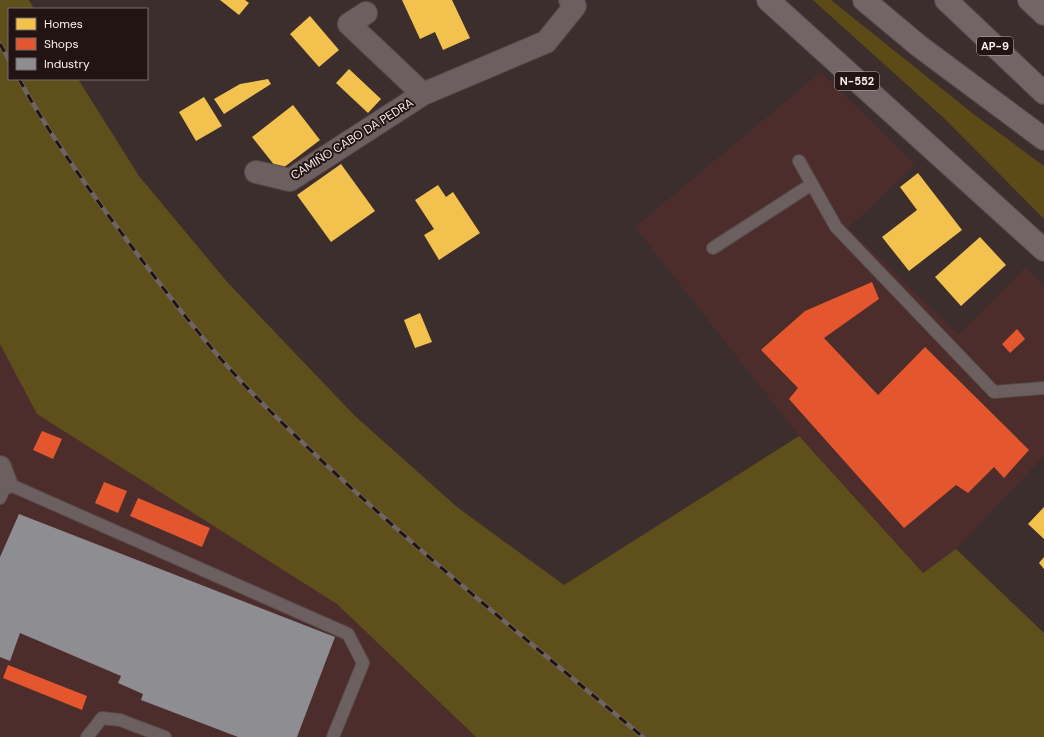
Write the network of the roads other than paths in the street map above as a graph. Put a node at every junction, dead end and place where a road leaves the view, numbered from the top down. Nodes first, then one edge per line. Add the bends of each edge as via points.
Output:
1 (570, 0) edge
2 (768, 0) edge
3 (864, 0) edge
4 (946, 0) edge
5 (366, 12) dead end
6 (1044, 93) edge
7 (423, 94) junction
8 (1044, 139) edge
9 (799, 161) dead end
10 (945, 162) junction
11 (256, 172) dead end
12 (812, 184) junction
13 (713, 248) dead end
14 (1044, 250) edge
15 (1044, 264) edge
16 (1044, 388) edge
17 (2, 483) edge
18 (87, 737) edge
19 (165, 737) edge
20 (333, 737) edge

1 - 7 street, CAMIÑO CABO DA PEDRA via 574,6 546,42
2 - 10 highway, N-552
3 - 8 highway via 919,46
4 - 6 highway, AP-9
5 - 7 street, CAMIÑO CABO DA PEDRA via 349,24
7 - 11 street, CAMIÑO CABO DA PEDRA via 290,180
9 - 12 lane
10 - 14 highway, N-552
10 - 15 highway, N-552
12 - 13 lane
12 - 16 lane via 836,228 994,392
17 - 20 lane via 348,634 363,663
18 - 19 lane via 102,718 120,720

